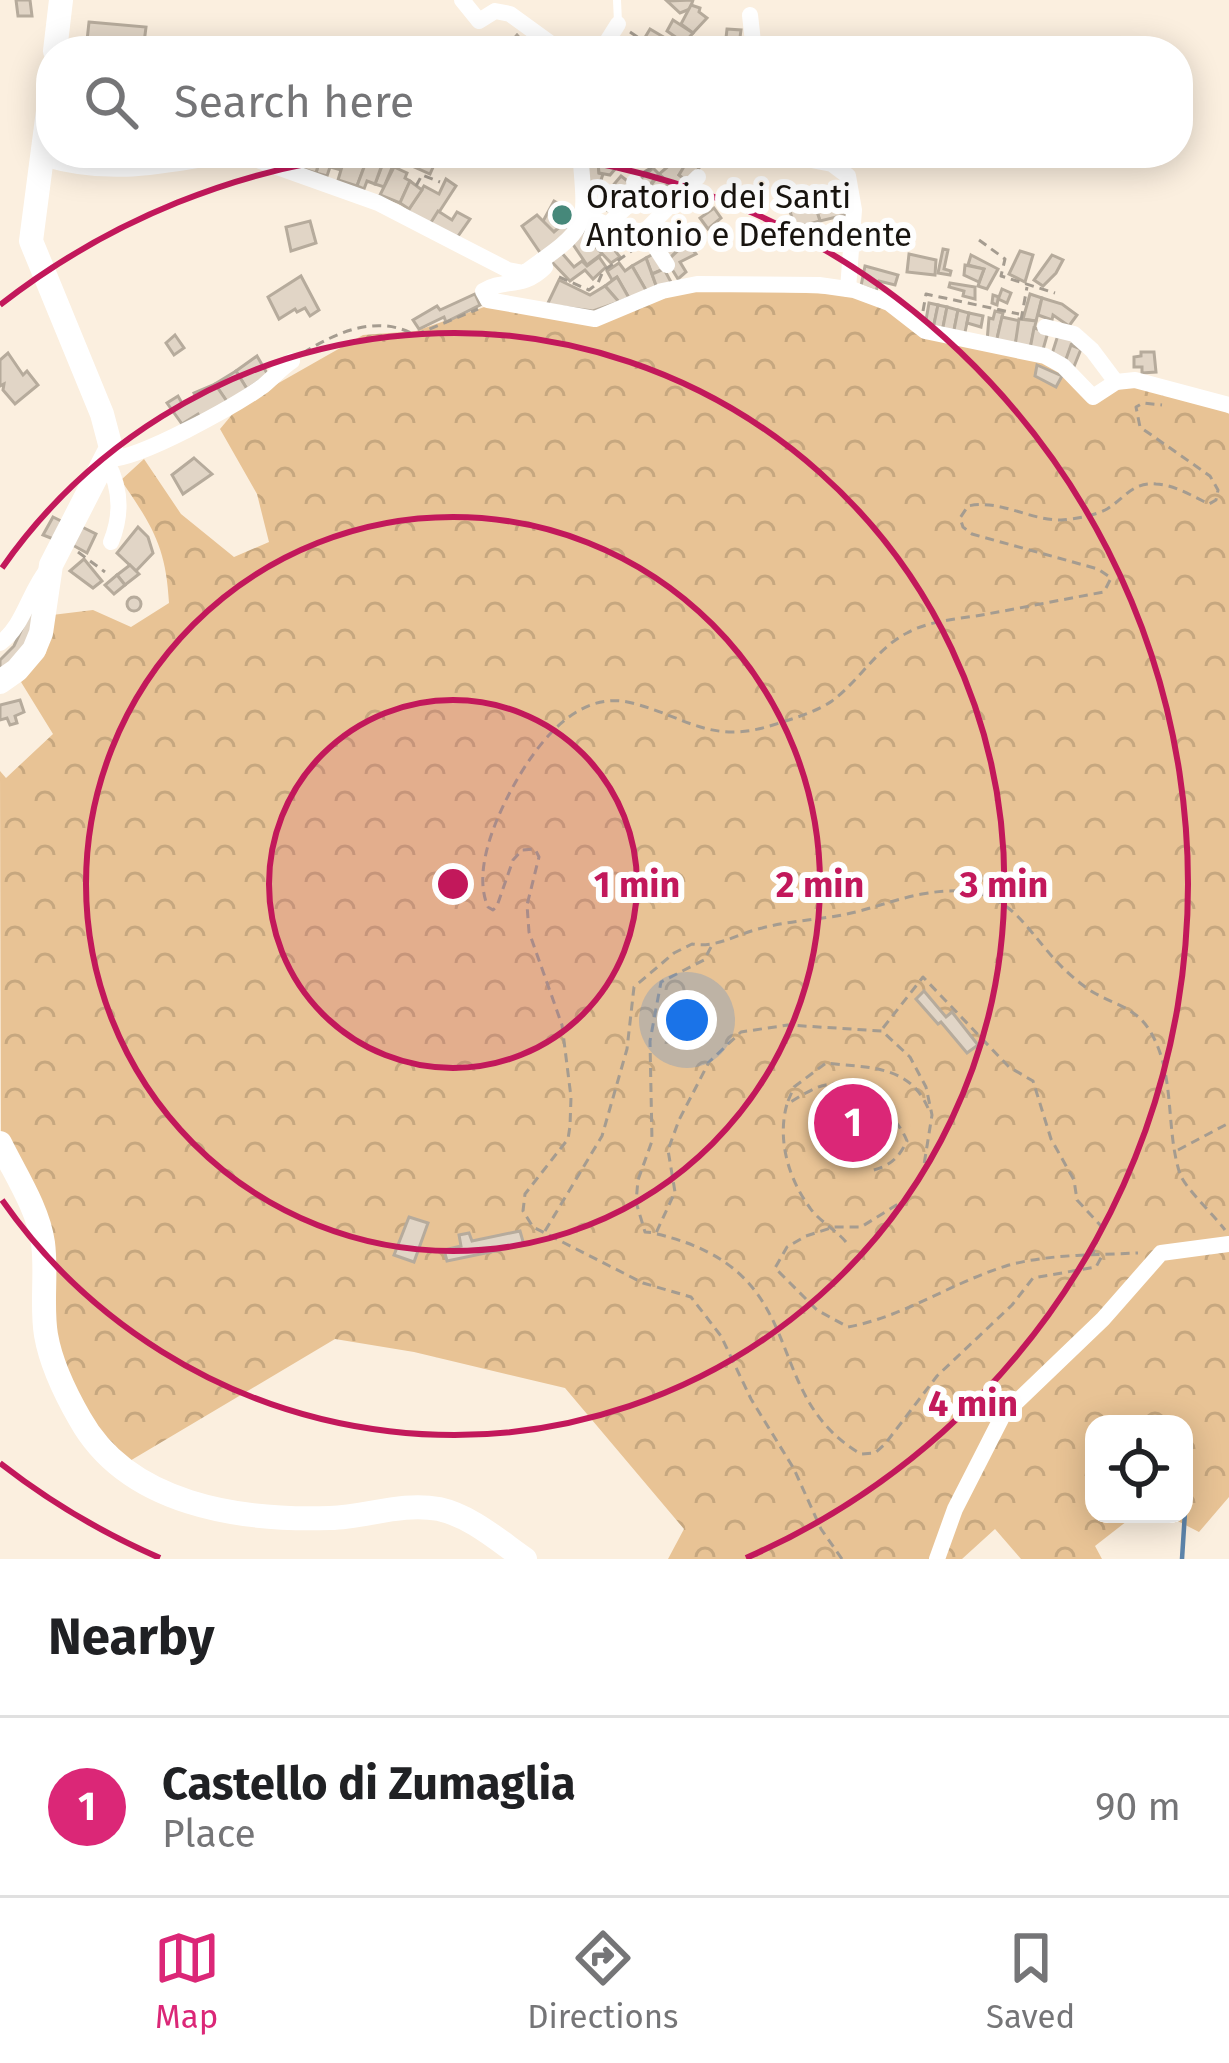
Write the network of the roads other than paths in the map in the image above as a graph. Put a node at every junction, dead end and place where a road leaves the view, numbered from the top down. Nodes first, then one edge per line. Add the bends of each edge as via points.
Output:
1 (61, 0) edge
2 (462, 0) edge
3 (616, 0) edge
4 (750, 15) dead end
5 (619, 24) joint
6 (57, 36) edge
7 (540, 36) edge
8 (611, 36) edge
9 (752, 36) edge
10 (42, 168) edge
11 (74, 168) edge
12 (146, 168) edge
13 (301, 168) edge
14 (581, 168) edge
15 (837, 168) edge
16 (698, 177) dead end
17 (634, 182) road end
18 (586, 215) junction
19 (613, 220) junction
20 (645, 231) junction
21 (544, 264) junction
22 (667, 265) dead end
23 (848, 289) junction
24 (1045, 327) dead end
25 (292, 361) road end
26 (1116, 382) junction
27 (1229, 405) edge
28 (107, 461) junction
29 (111, 542) dead end
30 (57, 554) junction
31 (0, 643) edge
32 (0, 682) edge
33 (0, 1143) edge
34 (1229, 1240) edge
35 (526, 1559) edge
36 (937, 1559) edge

1 - 6 street
2 - 7 street via 478,21 495,11 510,14
3 - 5 lane
4 - 9 street
5 - 8 street
10 - 28 street via 31,241 102,414
11 - 12 street
13 - 21 street via 508,270
14 - 18 street
15 - 23 street via 848,176 854,210
16 - 20 street
17 - 19 street via 642,191
18 - 19 street
18 - 21 street
19 - 20 street
20 - 22 street
21 - 23 street via 523,284 483,291 488,300 596,319 697,284
23 - 26 street via 889,303 919,327 1045,356 1093,397
24 - 26 street via 1073,334
25 - 28 street via 204,419
26 - 27 street
28 - 29 street via 121,518
28 - 30 street
30 - 31 street
30 - 32 street via 34,650
33 - 35 street via 39,1224 46,1334 60,1381 98,1447 122,1468 176,1499 266,1515 443,1510
34 - 36 street via 1161,1252 1003,1415

